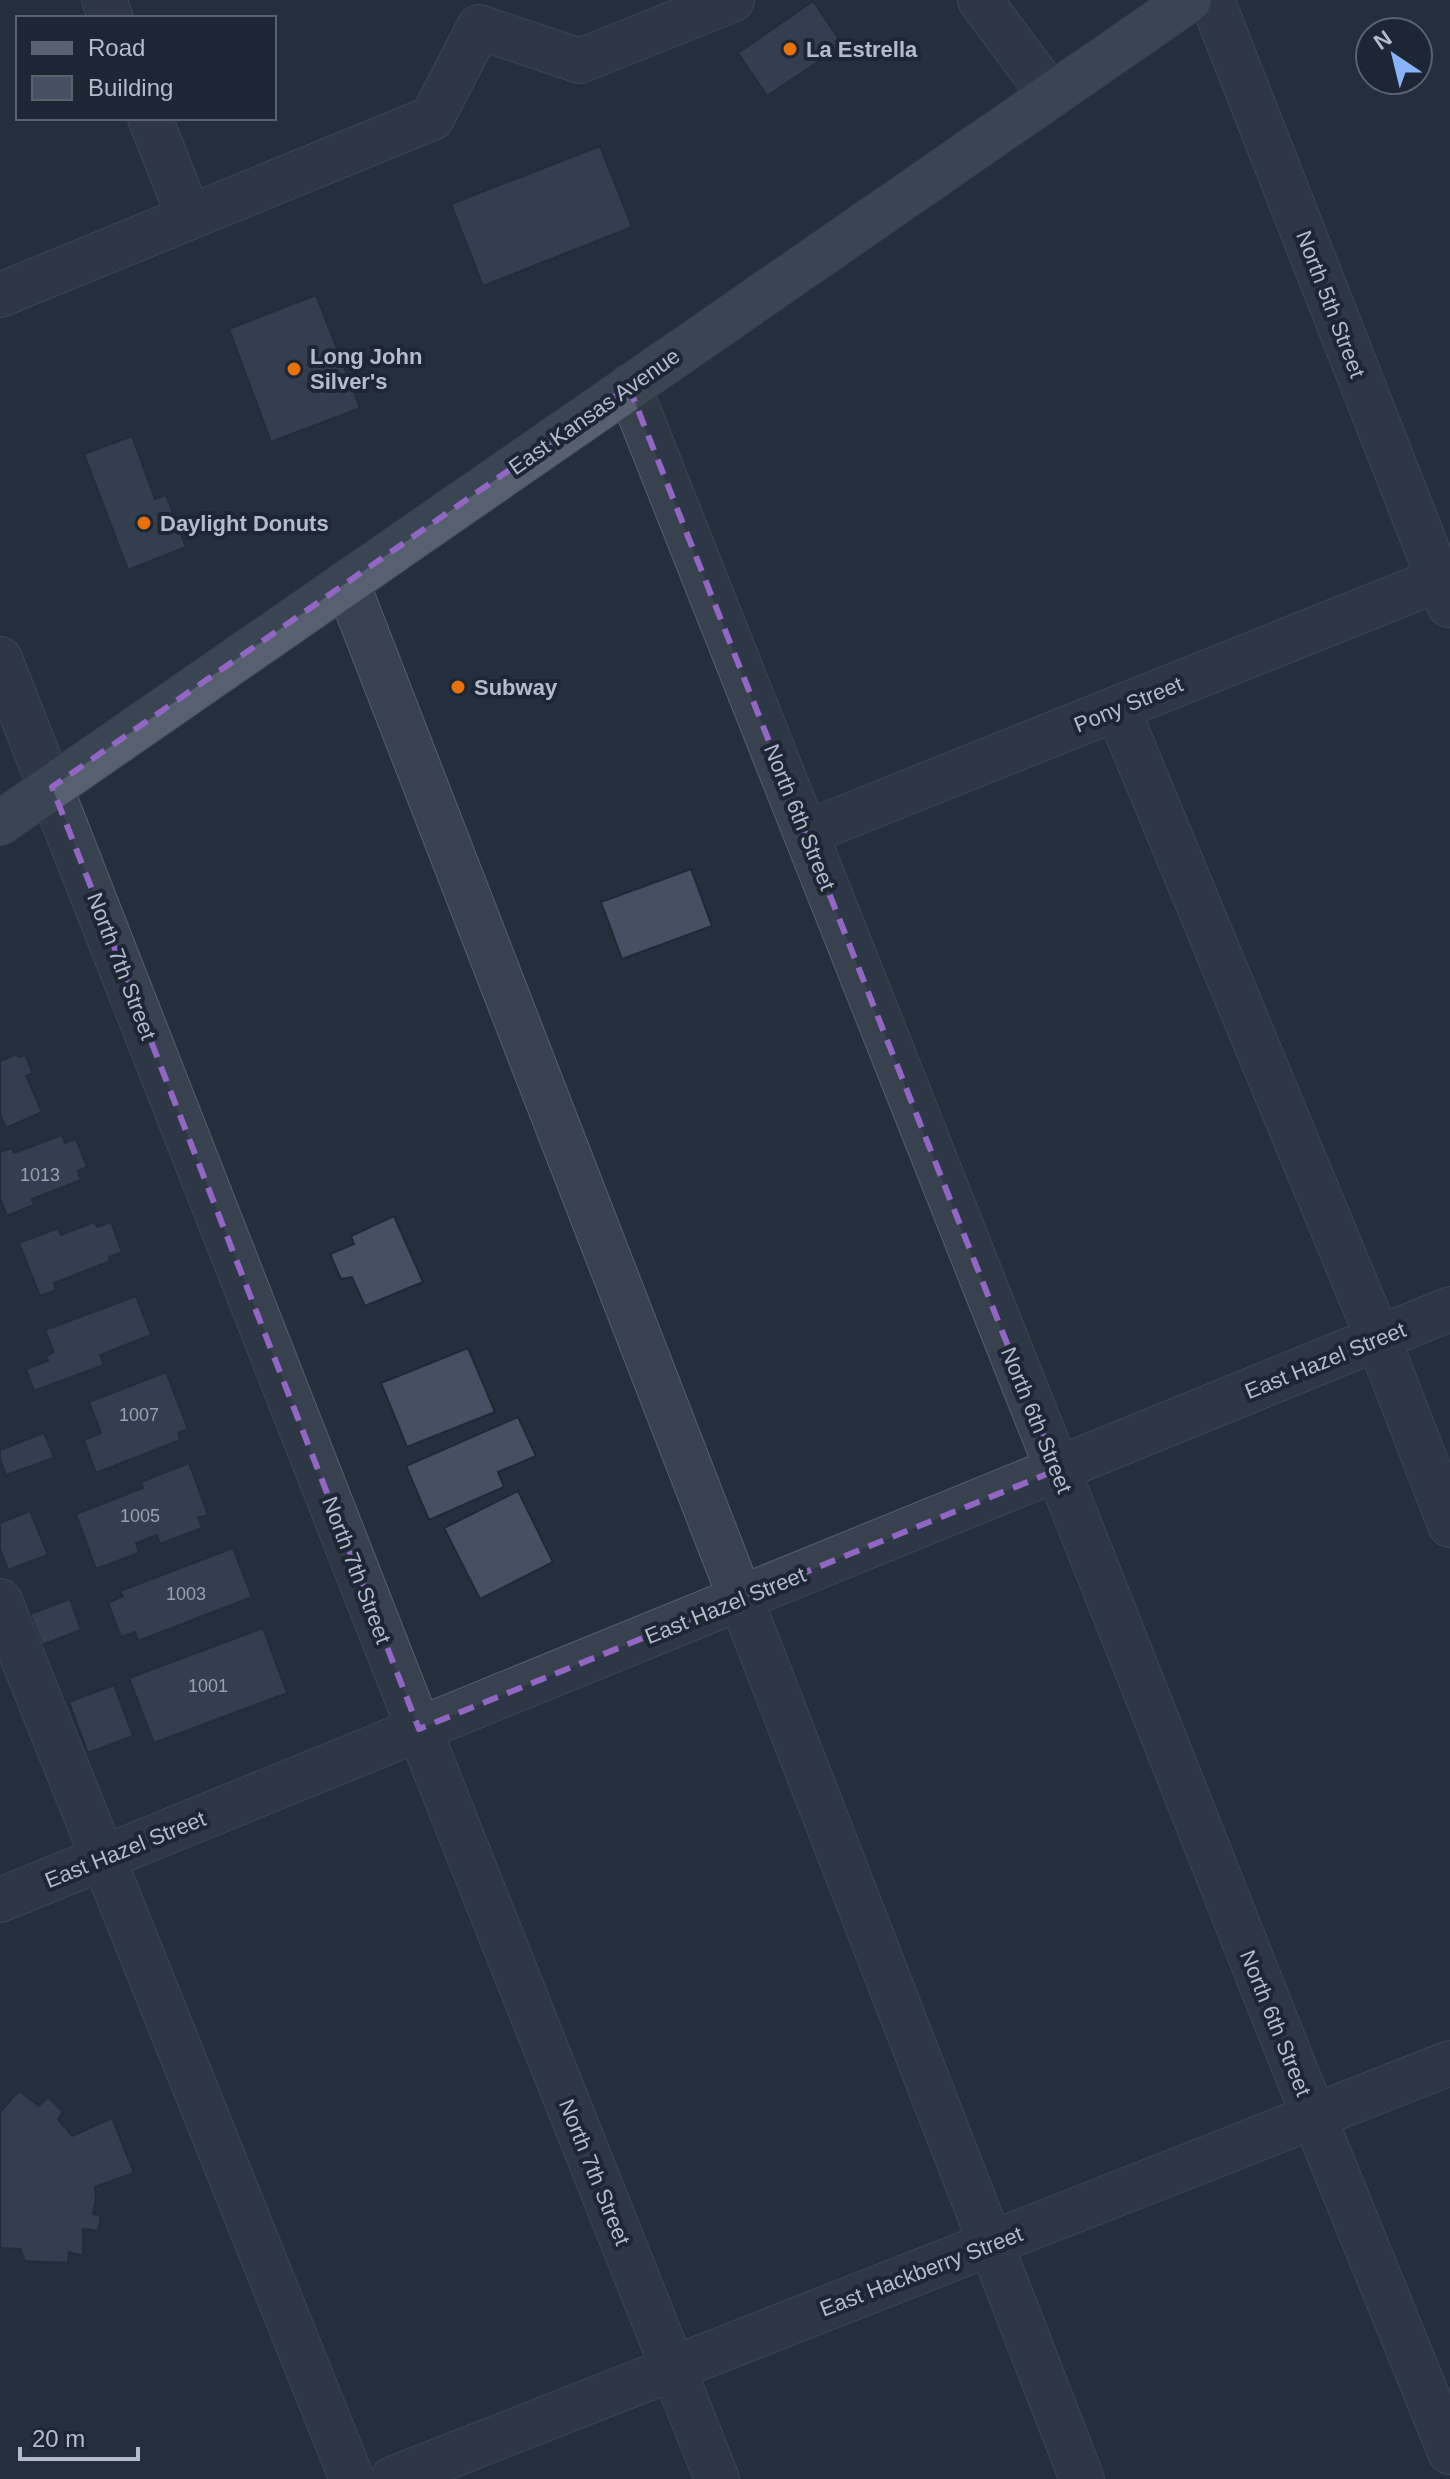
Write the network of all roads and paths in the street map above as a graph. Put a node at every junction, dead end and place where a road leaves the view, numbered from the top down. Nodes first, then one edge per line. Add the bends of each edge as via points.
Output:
1 (732, 0) edge
2 (980, 0) edge
3 (1189, 0) edge
4 (1212, 0) edge
5 (474, 14) edge
6 (1051, 96) junction
7 (151, 120) edge
8 (189, 217) junction
9 (0, 295) edge
10 (629, 387) junction
11 (347, 583) junction
12 (1446, 587) edge
13 (0, 659) edge
14 (1117, 708) junction
15 (52, 787) junction
16 (0, 823) edge
17 (806, 833) junction
18 (1450, 1309) edge
19 (1378, 1338) junction
20 (1057, 1470) junction
21 (1450, 1525) edge
22 (740, 1599) junction
23 (0, 1601) edge
24 (419, 1729) junction
25 (102, 1859) junction
26 (0, 1900) edge
27 (1450, 2063) edge
28 (1314, 2117) junction
29 (989, 2245) junction
30 (673, 2369) junction
31 (1450, 2452) edge
32 (352, 2479) edge
33 (392, 2479) edge
34 (717, 2479) edge
35 (1082, 2479) edge

1 - 5 street via 580,61
2 - 6 street
3 - 6 main road, East Kansas Avenue
4 - 12 street, North 5th Street
5 - 8 street via 432,118
6 - 10 main road, East Kansas Avenue
7 - 8 street
8 - 9 street
10 - 11 main road, East Kansas Avenue
10 - 17 street, North 6th Street
11 - 15 main road, East Kansas Avenue
11 - 22 street
12 - 14 street, Pony Street
13 - 15 street, North 7th Street
14 - 17 street, Pony Street
14 - 19 street
15 - 16 main road, East Kansas Avenue
15 - 24 street, North 7th Street
17 - 20 street, North 6th Street
18 - 19 street, East Hazel Street
19 - 20 street, East Hazel Street
19 - 21 street
20 - 22 street, East Hazel Street
20 - 28 street, North 6th Street
22 - 24 street, East Hazel Street
22 - 29 street
23 - 25 street
24 - 25 street, East Hazel Street
24 - 30 street, North 7th Street
25 - 26 street, East Hazel Street
25 - 32 street
27 - 28 street, East Hackberry Street
28 - 29 street, East Hackberry Street
28 - 31 street, North 6th Street
29 - 30 street, East Hackberry Street
29 - 35 street
30 - 33 street, East Hackberry Street
30 - 34 street, North 7th Street

